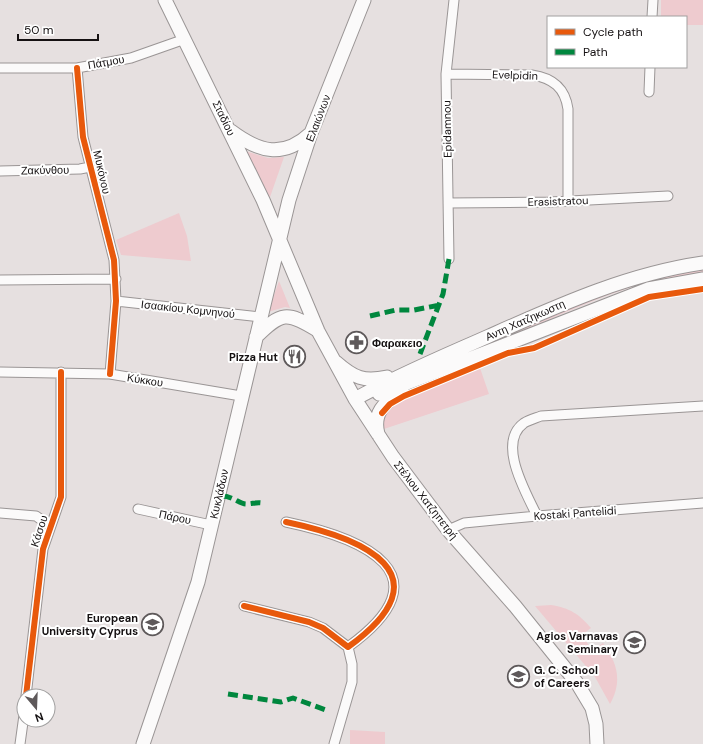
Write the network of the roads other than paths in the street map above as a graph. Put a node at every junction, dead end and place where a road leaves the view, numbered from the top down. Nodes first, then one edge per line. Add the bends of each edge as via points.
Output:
1 (165, 0) edge
2 (364, 0) edge
3 (454, 0) edge
4 (653, 0) edge
5 (652, 16) edge
6 (185, 39) junction
7 (0, 68) edge
8 (77, 68) junction
9 (650, 68) edge
10 (446, 74) junction
11 (649, 92) dead end
12 (230, 130) junction
13 (311, 133) junction
14 (90, 167) junction
15 (0, 171) edge
16 (668, 196) dead end
17 (568, 201) junction
18 (448, 203) junction
19 (278, 239) junction
20 (449, 259) dead end
21 (703, 263) edge
22 (116, 279) junction
23 (703, 279) edge
24 (0, 280) edge
25 (116, 301) junction
26 (261, 317) junction
27 (317, 330) junction
28 (256, 337) junction
29 (332, 358) junction
30 (0, 372) edge
31 (61, 372) junction
32 (110, 374) junction
33 (408, 377) junction
34 (241, 396) junction
35 (356, 401) junction
36 (703, 406) edge
37 (381, 440) junction
38 (703, 504) edge
39 (138, 509) dead end
40 (0, 513) edge
41 (537, 516) junction
42 (286, 522) dead end
43 (211, 525) junction
44 (50, 526) junction
45 (448, 530) junction
46 (244, 606) dead end
47 (348, 647) junction
48 (27, 688) edge
49 (22, 728) edge
50 (143, 742) edge
51 (20, 744) edge
52 (334, 744) edge
53 (597, 744) edge

1 - 6 main road, Σταδίου
2 - 13 main road, Ελαιώνων
3 - 10 street, Epidamnou
4 - 5 street
6 - 8 street, Πάτμου via 131,58
6 - 12 main road, Σταδίου
7 - 8 street, Πάτμου
8 - 14 street, Μυκόνου via 83,137
9 - 11 street
10 - 17 street, Evelpidin via 538,75 553,81 561,88 568,109
10 - 18 street, Epidamnou
12 - 13 main road via 252,145 275,151 296,145
12 - 19 main road, Σταδίου
13 - 19 main road, Ελαιώνων
14 - 15 street, Ζακύνθου
14 - 22 street, Μυκόνου via 114,260
16 - 17 street, Erasistratou
17 - 18 street, Erasistratou
18 - 20 street, Epidamnou
19 - 26 main road, Κυκλάδων
19 - 27 main road, Στέλιου Χατζηπετρή
21 - 33 main road, Αντη Χατζηκωστη via 648,273 593,291
22 - 24 street
22 - 25 street
23 - 33 main road, Αντη Χατζηκωστη via 648,289
25 - 26 street, Ισαακίου Κομνηνού
25 - 32 street
26 - 28 main road, Κυκλάδων
27 - 28 main road via 294,317 282,317 273,321
27 - 29 main road, Στέλιου Χατζηπετρή
28 - 34 main road, Κυκλάδων
29 - 33 main road via 361,379
29 - 35 main road, Στέλιου Χατζηπετρή
30 - 31 street, Κύκκου
31 - 32 street, Κύκκου
31 - 44 street, Κάσου via 61,497
32 - 34 street, Κύκκου
33 - 35 main road, Αντη Χατζηκωστη
33 - 37 main road via 376,417 376,427
34 - 43 main road, Κυκλάδων
35 - 37 main road, Στέλιου Χατζηπετρή
36 - 41 street via 563,414 530,420 520,427 512,450 514,463
37 - 45 main road, Στέλιου Χατζηπετρή
38 - 41 street, Kostaki Pantelidi
39 - 43 street, Πάρου
40 - 44 street via 36,516
41 - 45 street, Kostaki Pantelidi via 464,523
42 - 47 street via 333,534 374,553 385,562 391,572 394,587 387,609 376,624
43 - 50 main road, Κυκλάδων via 198,582
44 - 48 street, Κάσου via 43,549
45 - 53 main road, Στέλιου Χατζηπετρή via 516,606 577,683 592,708
46 - 47 street via 309,622 323,628
47 - 52 street via 352,664 352,682
49 - 51 street

